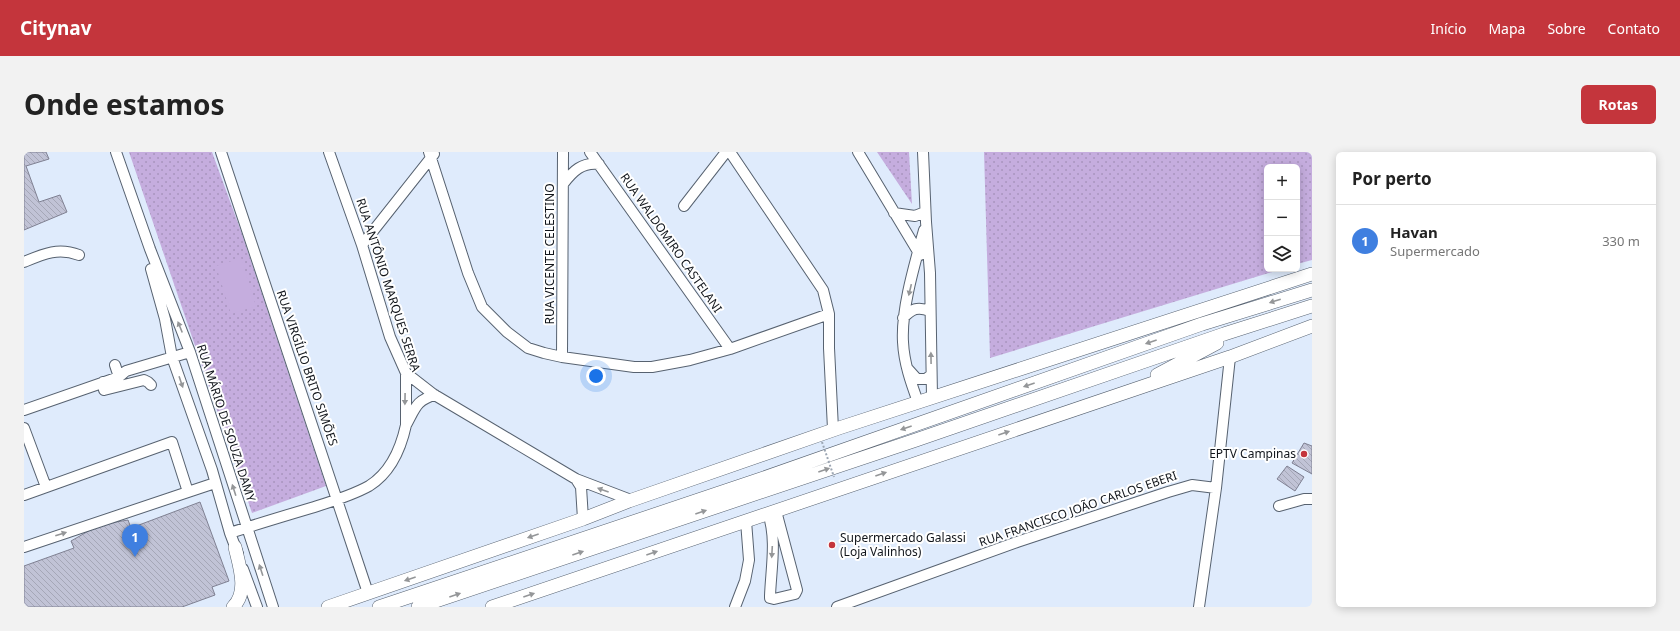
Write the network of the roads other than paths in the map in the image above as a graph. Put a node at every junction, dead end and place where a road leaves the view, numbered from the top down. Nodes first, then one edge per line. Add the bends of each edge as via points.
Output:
1 (116, 152) edge
2 (221, 152) edge
3 (329, 152) edge
4 (563, 152) edge
5 (590, 152) edge
6 (726, 152) edge
7 (730, 152) edge
8 (858, 152) edge
9 (923, 152) edge
10 (431, 154) edge
11 (599, 164) junction
12 (563, 184) junction
13 (684, 206) dead end
14 (894, 213) junction
15 (925, 217) junction
16 (362, 245) junction
17 (150, 249) junction
18 (918, 252) junction
19 (78, 255) dead end
20 (24, 262) edge
21 (930, 273) junction
22 (1312, 274) edge
23 (1312, 290) edge
24 (1312, 306) edge
25 (930, 312) junction
26 (829, 314) junction
27 (903, 318) junction
28 (1270, 319) junction
29 (1312, 326) edge
30 (730, 349) junction
31 (190, 352) junction
32 (172, 357) junction
33 (562, 357) junction
34 (1230, 357) junction
35 (115, 365) dead end
36 (907, 368) junction
37 (406, 373) junction
38 (931, 375) junction
39 (119, 376) junction
40 (103, 382) junction
41 (150, 385) dead end
42 (1126, 392) junction
43 (435, 395) junction
44 (932, 397) junction
45 (918, 402) junction
46 (24, 410) edge
47 (406, 425) junction
48 (24, 428) edge
49 (833, 429) junction
50 (224, 459) junction
51 (576, 479) junction
52 (215, 484) junction
53 (46, 487) junction
54 (1216, 488) junction
55 (188, 492) junction
56 (24, 495) edge
57 (1312, 499) edge
58 (338, 500) junction
59 (631, 500) junction
60 (1279, 506) dead end
61 (772, 512) junction
62 (583, 519) junction
63 (746, 521) junction
64 (246, 528) junction
65 (230, 533) junction
66 (24, 547) edge
67 (235, 547) junction
68 (368, 593) junction
69 (737, 606) edge
70 (233, 607) edge
71 (257, 607) edge
72 (273, 607) edge
73 (328, 607) edge
74 (379, 607) edge
75 (418, 607) edge
76 (492, 607) edge
77 (837, 607) edge
78 (1199, 607) edge

1 - 17 street, RUA MÁRIO DE SOUZA DAMY
2 - 58 street, RUA VIRGÍLIO BRITO SIMÕES
3 - 16 street, RUA ANTÔNIO MARQUES SERRA
4 - 12 street, RUA VICENTE CELESTINO
5 - 11 street, RUA WALDOMIRO CASTELANI
6 - 13 street
7 - 26 street via 823,290
8 - 14 street
9 - 15 street
10 - 16 street
10 - 33 street via 468,274 482,307 507,332 528,348
11 - 12 street via 591,163 576,169
11 - 30 street, RUA WALDOMIRO CASTELANI
12 - 33 street, RUA VICENTE CELESTINO
14 - 15 street
14 - 18 street
15 - 18 street
15 - 21 street
16 - 37 street, RUA ANTÔNIO MARQUES SERRA via 390,337
31 -> 17 street, RUA MÁRIO DE SOUZA DAMY
17 - 32 street, RUA MÁRIO DE SOUZA DAMY via 151,267
18 - 21 street
18 -> 27 street
19 - 20 street via 68,251 57,251
21 - 25 street
22 - 44 main road
23 -> 74 main road via 1202,324 755,481
24 - 28 main road
25 - 27 street via 916,308
38 -> 25 street
26 - 30 street
26 - 49 street via 828,348
27 - 36 street
28 - 42 main road via 1224,339
75 -> 28 main road
29 - 34 main road
30 - 33 street via 652,367
31 - 32 street
31 - 50 street, RUA MÁRIO DE SOUZA DAMY
32 - 39 street via 126,371
32 -> 52 street, RUA MÁRIO DE SOUZA DAMY
34 - 42 main road
34 - 54 street
35 - 39 street
36 - 38 street via 917,379 926,379
36 - 45 street
37 - 43 street
37 -> 47 street, RUA ANTÔNIO MARQUES SERRA
38 - 44 street
39 - 40 street
40 - 41 street via 104,390 144,380
40 - 46 street
61 -> 42 main road
43 - 47 street via 419,402
43 - 51 street
44 - 45 main road
45 - 49 main road
47 - 58 street, RUA ANTÔNIO MARQUES SERRA via 398,454 379,478 369,486
48 - 53 street
49 - 59 main road
50 - 52 street
64 -> 50 street, RUA MÁRIO DE SOUZA DAMY
59 -> 51 street
51 - 62 street via 581,487
52 - 55 street
52 - 65 street, RUA MÁRIO DE SOUZA DAMY
53 - 55 street via 172,442
53 - 56 street
54 - 77 street, RUA FRANCISCO JOÃO CARLOS EBERI via 1192,485 1168,492 1017,542
54 - 78 street
66 -> 55 street
57 - 60 street via 1304,498
58 - 64 street, RUA ANTÔNIO MARQUES SERRA
58 - 68 street, RUA VIRGÍLIO BRITO SIMÕES
59 - 62 main road
61 -> 61 street via 770,598 774,599 795,594 797,590
61 - 63 main road
62 -> 68 main road
63 - 69 street via 749,560
76 -> 63 main road
64 - 65 street, RUA ANTÔNIO MARQUES SERRA
72 -> 64 street, RUA MÁRIO DE SOUZA DAMY
65 - 67 street, RUA MÁRIO DE SOUZA DAMY
67 - 70 main road via 242,587 237,604
67 - 71 street, RUA MÁRIO DE SOUZA DAMY
68 - 73 main road

